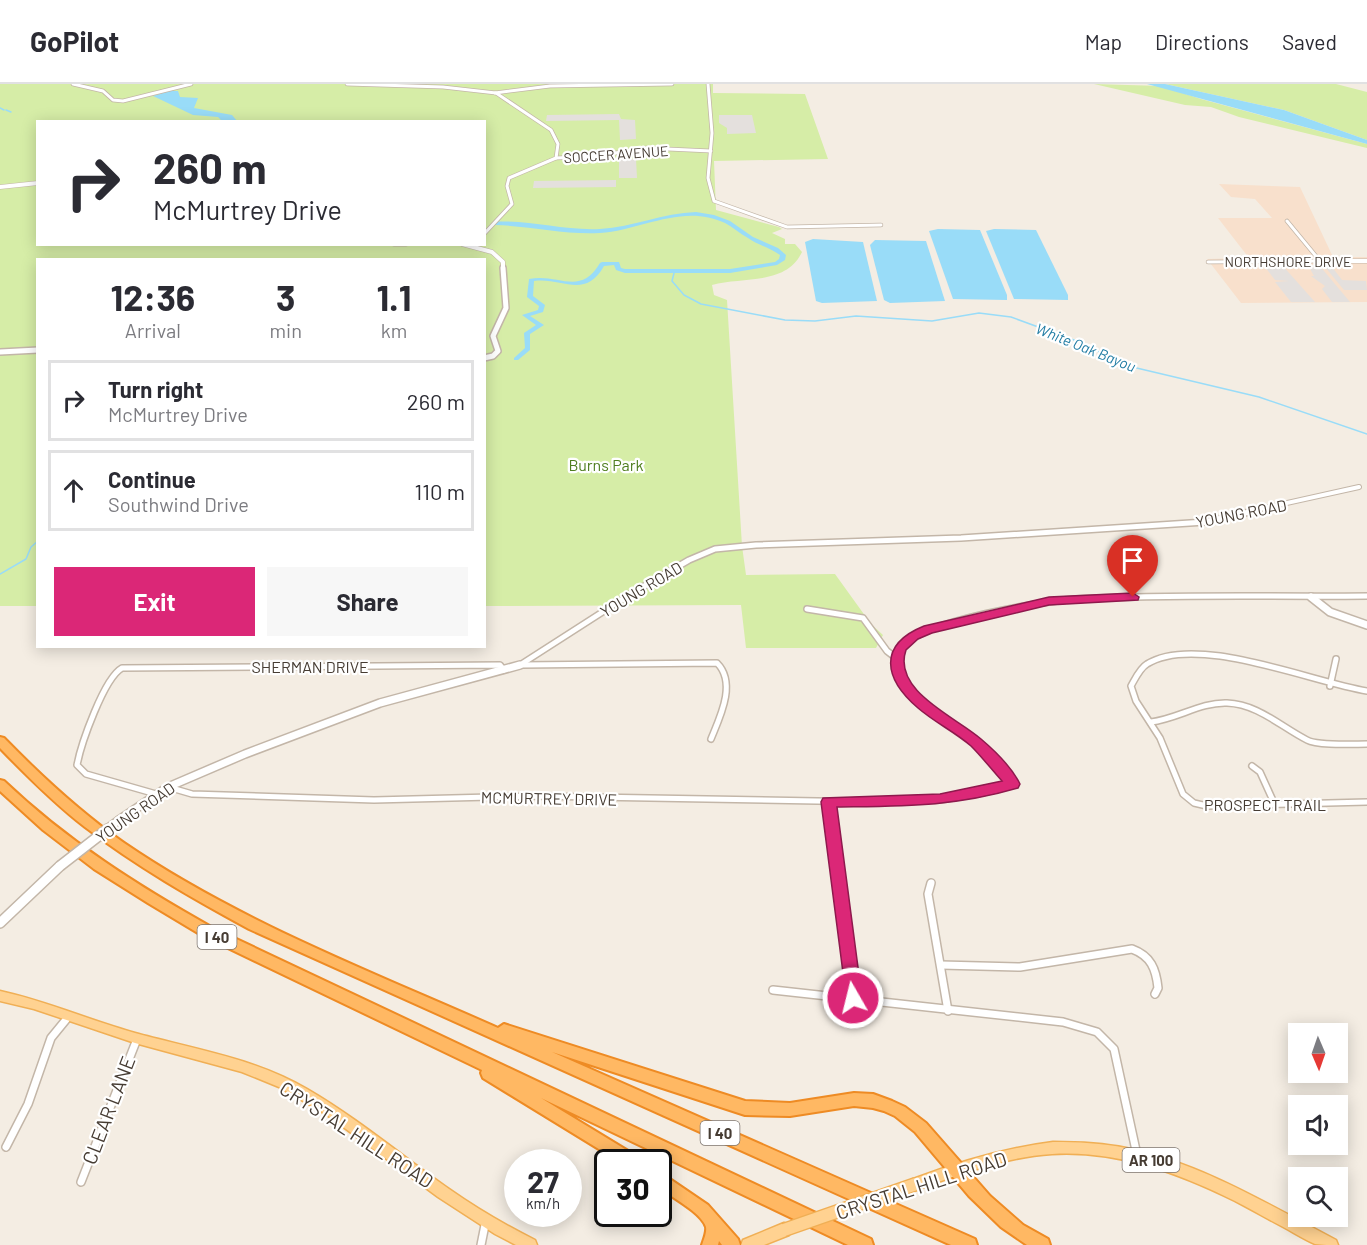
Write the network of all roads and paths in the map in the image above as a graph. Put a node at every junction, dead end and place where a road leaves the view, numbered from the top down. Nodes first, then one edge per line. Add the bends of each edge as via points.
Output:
1 (73, 84) edge
2 (191, 84) edge
3 (347, 84) edge
4 (672, 84) edge
5 (708, 84) edge
6 (495, 93) junction
7 (711, 151) junction
8 (556, 158) junction
9 (36, 183) edge
10 (0, 187) edge
11 (499, 219) joint
12 (1287, 221) dead end
13 (881, 225) dead end
14 (491, 227) joint
15 (486, 232) edge
16 (476, 246) edge
17 (1320, 261) junction
18 (1367, 261) edge
19 (1208, 262) dead end
20 (36, 350) edge
21 (0, 352) edge
22 (486, 358) edge
23 (1359, 487) dead end
24 (1367, 596) edge
25 (1311, 597) junction
26 (807, 609) dead end
27 (1367, 625) edge
28 (896, 658) junction
29 (1336, 659) dead end
30 (520, 665) junction
31 (504, 670) junction
32 (1330, 686) junction
33 (1367, 692) edge
34 (1151, 722) junction
35 (711, 739) dead end
36 (0, 741) edge
37 (1367, 744) edge
38 (1252, 766) dead end
39 (0, 784) edge
40 (168, 787) junction
41 (156, 794) junction
42 (829, 802) junction
43 (1367, 802) edge
44 (1275, 805) junction
45 (931, 883) dead end
46 (0, 923) edge
47 (941, 965) junction
48 (773, 990) dead end
49 (1155, 994) dead end
50 (0, 996) edge
51 (853, 998) junction
52 (948, 1011) junction
53 (69, 1016) junction
54 (472, 1021) junction
55 (137, 1039) junction
56 (458, 1052) junction
57 (6, 1147) dead end
58 (612, 1149) edge
59 (1137, 1157) junction
60 (956, 1170) junction
61 (81, 1182) dead end
62 (672, 1188) edge
63 (486, 1220) junction
64 (712, 1220) junction
65 (481, 1245) edge
66 (531, 1245) edge
67 (710, 1245) edge
68 (732, 1245) edge
69 (748, 1245) edge
70 (866, 1245) edge
71 (969, 1245) edge
72 (1042, 1245) edge
73 (1331, 1245) edge

1 - 2 street via 103,91 117,101
3 - 6 street via 463,86
4 - 6 street via 550,86
5 - 7 street
6 - 8 street via 555,133 559,145
7 - 8 street, SOCCER AVENUE via 652,148
7 - 13 street via 709,187 712,199 718,203 787,227
8 - 11 street via 509,178 507,186 513,202
9 - 10 street
11 - 14 street
12 - 17 street
14 - 15 street
16 - 22 street via 498,255 504,274 506,308 493,336 498,351
17 - 18 street, NORTHSHORE DRIVE
17 - 19 street, NORTHSHORE DRIVE
20 - 21 street
23 - 30 street, YOUNG ROAD via 1205,522 715,549 659,578
24 - 25 street
25 - 27 street via 1330,612
25 - 28 street via 1049,601 928,629 907,640
26 - 28 street via 863,618
28 - 42 street, MCMURTREY DRIVE via 902,679 923,705 975,742 1013,784 931,801
29 - 32 street
30 - 31 street, YOUNG ROAD
30 - 35 street via 717,663 726,674 726,692
31 - 40 street, YOUNG ROAD via 380,703
31 - 41 street, SHERMAN DRIVE via 500,665 474,665 130,667 115,672 77,765 86,774
32 - 33 street, PROSPECT TRAIL
32 - 34 street, PROSPECT TRAIL via 1228,656 1171,655 1142,669 1131,684 1136,701
34 - 37 street via 1212,704 1230,703 1272,717 1309,742
34 - 44 street, PROSPECT TRAIL via 1189,800 1207,806
36 - 54 highway, I 40 via 74,814 148,867 254,925
38 - 44 street via 1260,772
39 - 56 highway, I 40 via 80,852 165,908
40 - 41 street, YOUNG ROAD
40 - 42 street, MCMURTREY DRIVE via 192,794 374,800 536,796
41 - 46 street, YOUNG ROAD, bridge via 60,866
42 - 51 street
43 - 44 street, PROSPECT TRAIL
45 - 47 street via 928,894
47 - 49 street via 1020,967 1132,949 1153,963 1158,988
47 - 52 street
48 - 51 street
50 - 53 main road, CRYSTAL HILL ROAD
51 - 52 street
52 - 59 street via 1082,1026 1106,1038 1116,1054
53 - 55 main road, CRYSTAL HILL ROAD
53 - 57 street via 51,1038 28,1104
54 - 60 highway via 746,1108 788,1110 854,1100 885,1104 920,1125
54 - 71 highway, I 40
55 - 61 street, CLEAR LANE
55 - 63 main road, CRYSTAL HILL ROAD via 287,1084
56 - 58 highway
56 - 70 highway, I 40
59 - 60 main road, CRYSTAL HILL ROAD / AR 100 via 1053,1148
59 - 73 main road, CRYSTAL HILL ROAD / AR 100 via 1191,1175
60 - 69 main road, CRYSTAL HILL ROAD / AR 100, bridge
60 - 72 highway via 1011,1226
62 - 64 highway
63 - 65 street
63 - 66 main road, CRYSTAL HILL ROAD
64 - 67 highway
64 - 68 highway

